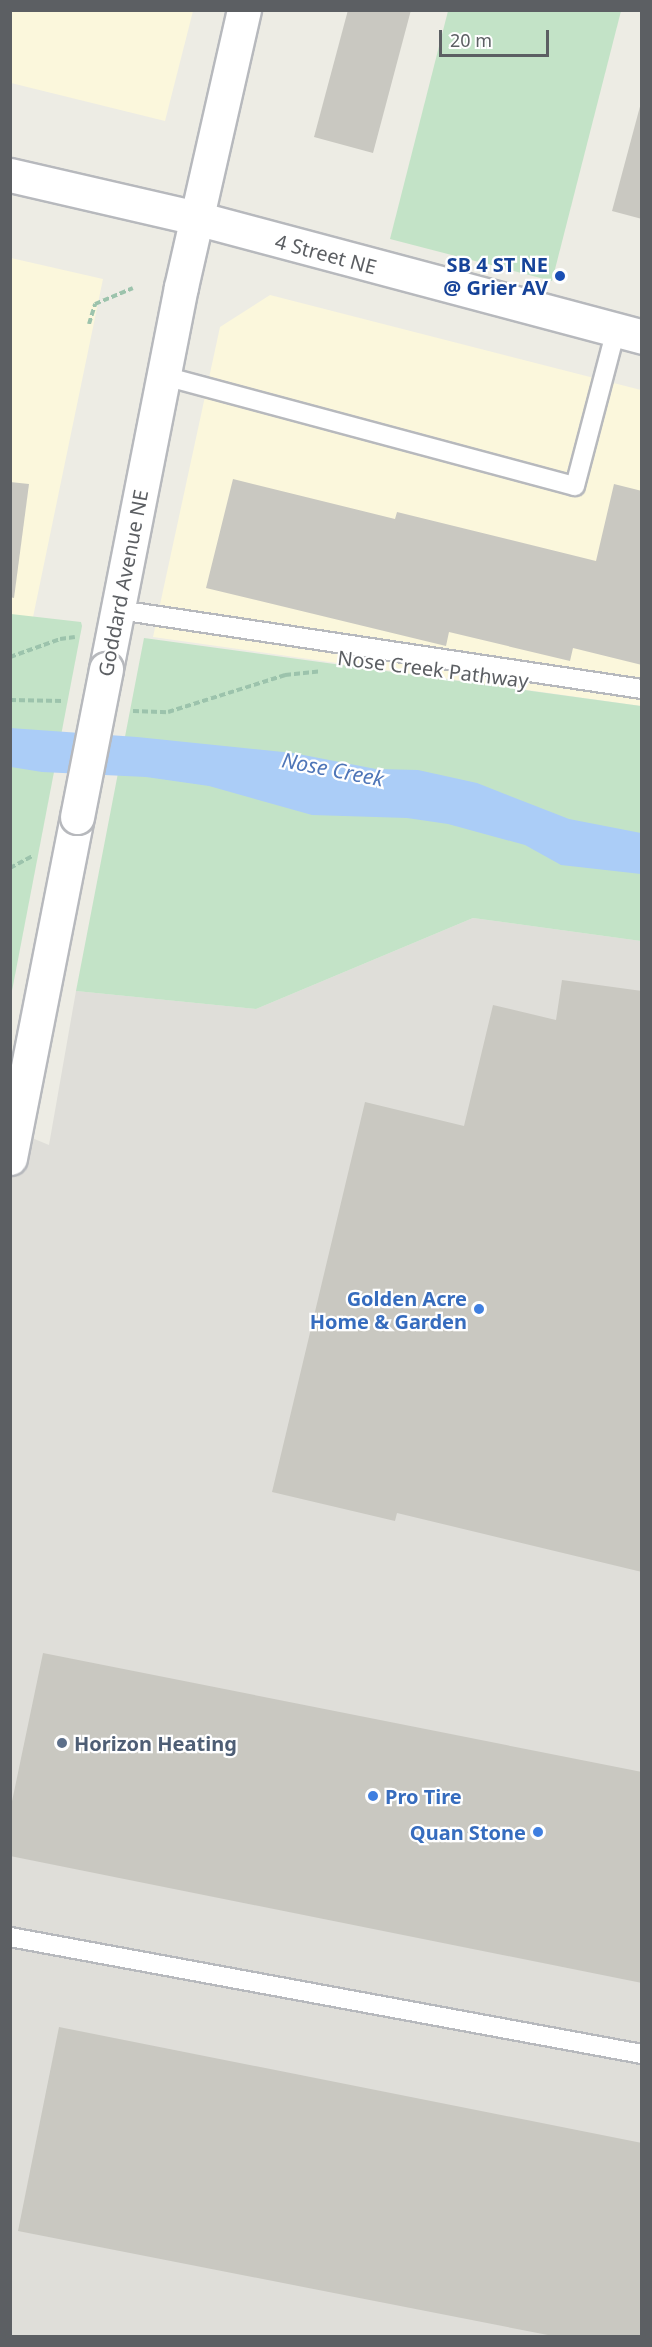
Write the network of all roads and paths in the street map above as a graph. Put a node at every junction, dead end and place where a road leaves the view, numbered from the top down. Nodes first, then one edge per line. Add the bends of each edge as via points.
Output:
1 (244, 10) edge
2 (10, 174) edge
3 (196, 218) junction
4 (133, 288) dead end
5 (89, 324) dead end
6 (629, 334) edge
7 (164, 376) junction
8 (118, 610) junction
9 (84, 636) dead end
10 (10, 657) edge
11 (328, 670) dead end
12 (642, 689) edge
13 (10, 700) edge
14 (66, 701) dead end
15 (131, 710) dead end
16 (40, 857) dead end
17 (10, 868) edge
18 (10, 1158) edge
19 (10, 1937) edge
20 (642, 2054) edge

1 - 3 street, Goddard Avenue NE
2 - 3 street, 4 Street NE
3 - 6 street, 4 Street NE
3 - 7 street, Goddard Avenue NE
4 - 5 path via 95,304
6 - 7 lane via 575,486
7 - 8 street, Goddard Avenue NE
8 - 12 lane
8 - 18 street, Goddard Avenue NE, bridge
9 - 10 path via 60,639
11 - 15 path, Nose Creek Pathway via 285,675 168,712
13 - 14 path
16 - 17 path via 23,859
19 - 20 lane

